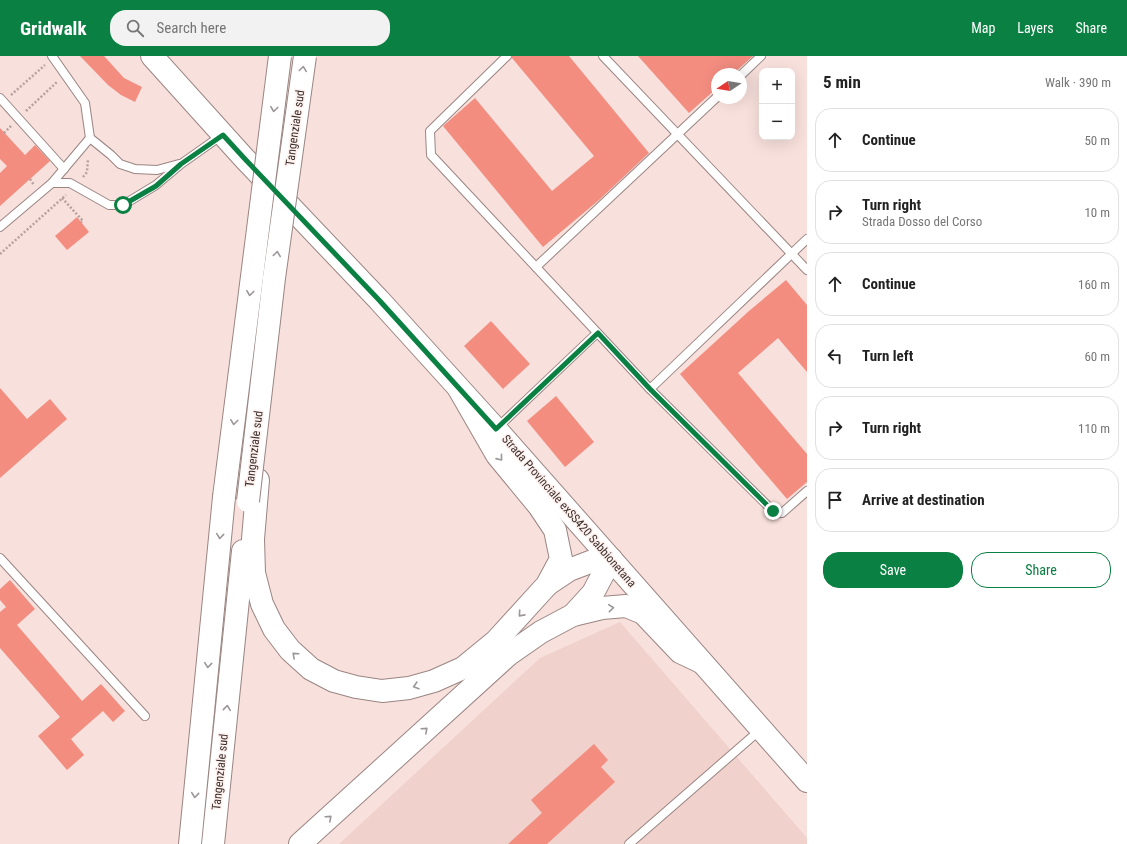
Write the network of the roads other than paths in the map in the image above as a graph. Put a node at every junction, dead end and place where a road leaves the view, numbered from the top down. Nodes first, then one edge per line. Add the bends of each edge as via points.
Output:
1 (152, 56) edge
2 (280, 56) edge
3 (304, 56) edge
4 (507, 56) edge
5 (603, 56) edge
6 (761, 56) edge
7 (52, 57) edge
8 (747, 69) edge
9 (2, 100) edge
10 (711, 103) edge
11 (678, 134) junction
12 (223, 135) junction
13 (90, 138) junction
14 (181, 164) junction
15 (64, 169) junction
16 (52, 183) junction
17 (1, 224) edge
18 (807, 239) edge
19 (792, 254) junction
20 (536, 267) junction
21 (807, 270) edge
22 (598, 333) junction
23 (459, 389) junction
24 (650, 389) junction
25 (496, 429) junction
26 (807, 491) edge
27 (252, 501) junction
28 (0, 558) edge
29 (611, 558) junction
30 (547, 585) junction
31 (573, 615) junction
32 (701, 662) junction
33 (145, 716) dead end
34 (761, 729) junction
35 (807, 781) edge
36 (190, 844) edge
37 (213, 844) edge
38 (300, 844) edge
39 (629, 844) edge

1 - 12 main road, Strada Provinciale exSS420 Sabbionetana
2 -> 36 main road, Tangenziale sud, bridge via 224,497
27 -> 3 main road, Tangenziale sud, bridge via 274,278
4 - 20 lane via 430,131 431,155
5 - 11 lane
6 - 8 lane
7 - 13 lane via 85,103
9 - 15 lane
10 - 11 lane
11 - 19 lane
11 - 20 lane
12 - 14 lane
12 - 23 main road, Strada Provinciale exSS420 Sabbionetana
13 - 14 lane via 120,164 157,170
13 - 15 lane
14 - 16 lane via 156,186 123,205 109,205 70,183
15 - 16 lane
16 - 17 lane
18 - 19 lane
19 - 21 lane
19 - 24 lane
20 - 22 lane
22 - 24 lane
22 - 25 lane
23 - 25 main road, Strada Provinciale exSS420 Sabbionetana
23 -> 30 main road via 496,455 539,506 555,530 561,559
24 - 26 lane via 773,511 782,513
25 - 29 main road, Strada Provinciale exSS420 Sabbionetana
30 -> 27 main road via 496,641 463,668 434,681 382,691 334,681 311,669 290,650 274,629 262,604 254,573
37 -> 27 main road, Tangenziale sud
28 - 33 lane
29 - 30 main road via 569,570
29 - 31 main road via 593,593
29 - 32 main road, Strada Provinciale exSS420 Sabbionetana
31 -> 32 main road via 602,608 626,606 643,613 680,652
38 -> 31 main road via 508,655 541,632
32 - 34 main road, Strada Provinciale exSS420 Sabbionetana
34 - 35 main road, Strada Provinciale exSS420 Sabbionetana
34 - 39 lane

